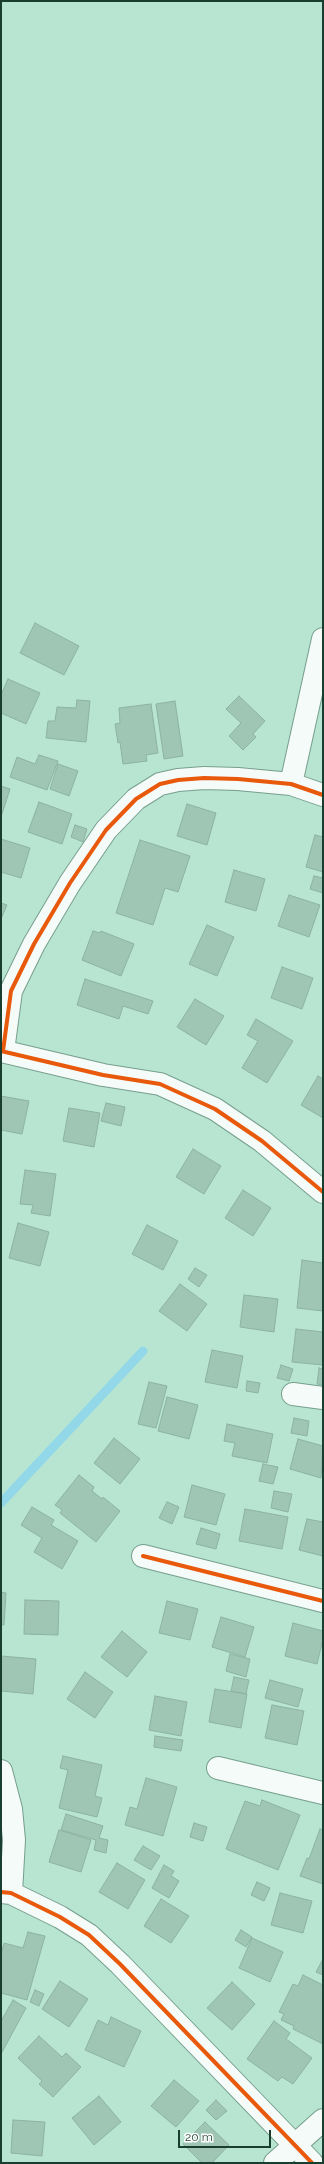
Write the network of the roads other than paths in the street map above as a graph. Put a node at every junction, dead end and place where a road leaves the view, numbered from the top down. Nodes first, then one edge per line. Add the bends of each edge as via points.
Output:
1 (323, 639) edge
2 (291, 784) junction
3 (323, 795) edge
4 (2, 1051) edge
5 (322, 1190) edge
6 (293, 1394) dead end
7 (323, 1398) edge
8 (144, 1556) dead end
9 (323, 1601) edge
10 (218, 1768) dead end
11 (1, 1771) edge
12 (323, 1793) edge
13 (6, 1892) edge
14 (323, 2120) edge
15 (295, 2145) junction
16 (275, 2163) edge
17 (312, 2163) edge

1 - 2 street
2 - 3 street
2 - 4 street via 238,779 178,780 160,784 136,799 106,830 70,883 34,944 11,991
4 - 5 street via 167,1087 221,1113 262,1141
6 - 7 street
8 - 9 street
10 - 12 street
11 - 13 street via 11,1809 14,1840
13 - 15 street via 60,1917 89,1935
14 - 15 street
15 - 16 street
15 - 17 street

